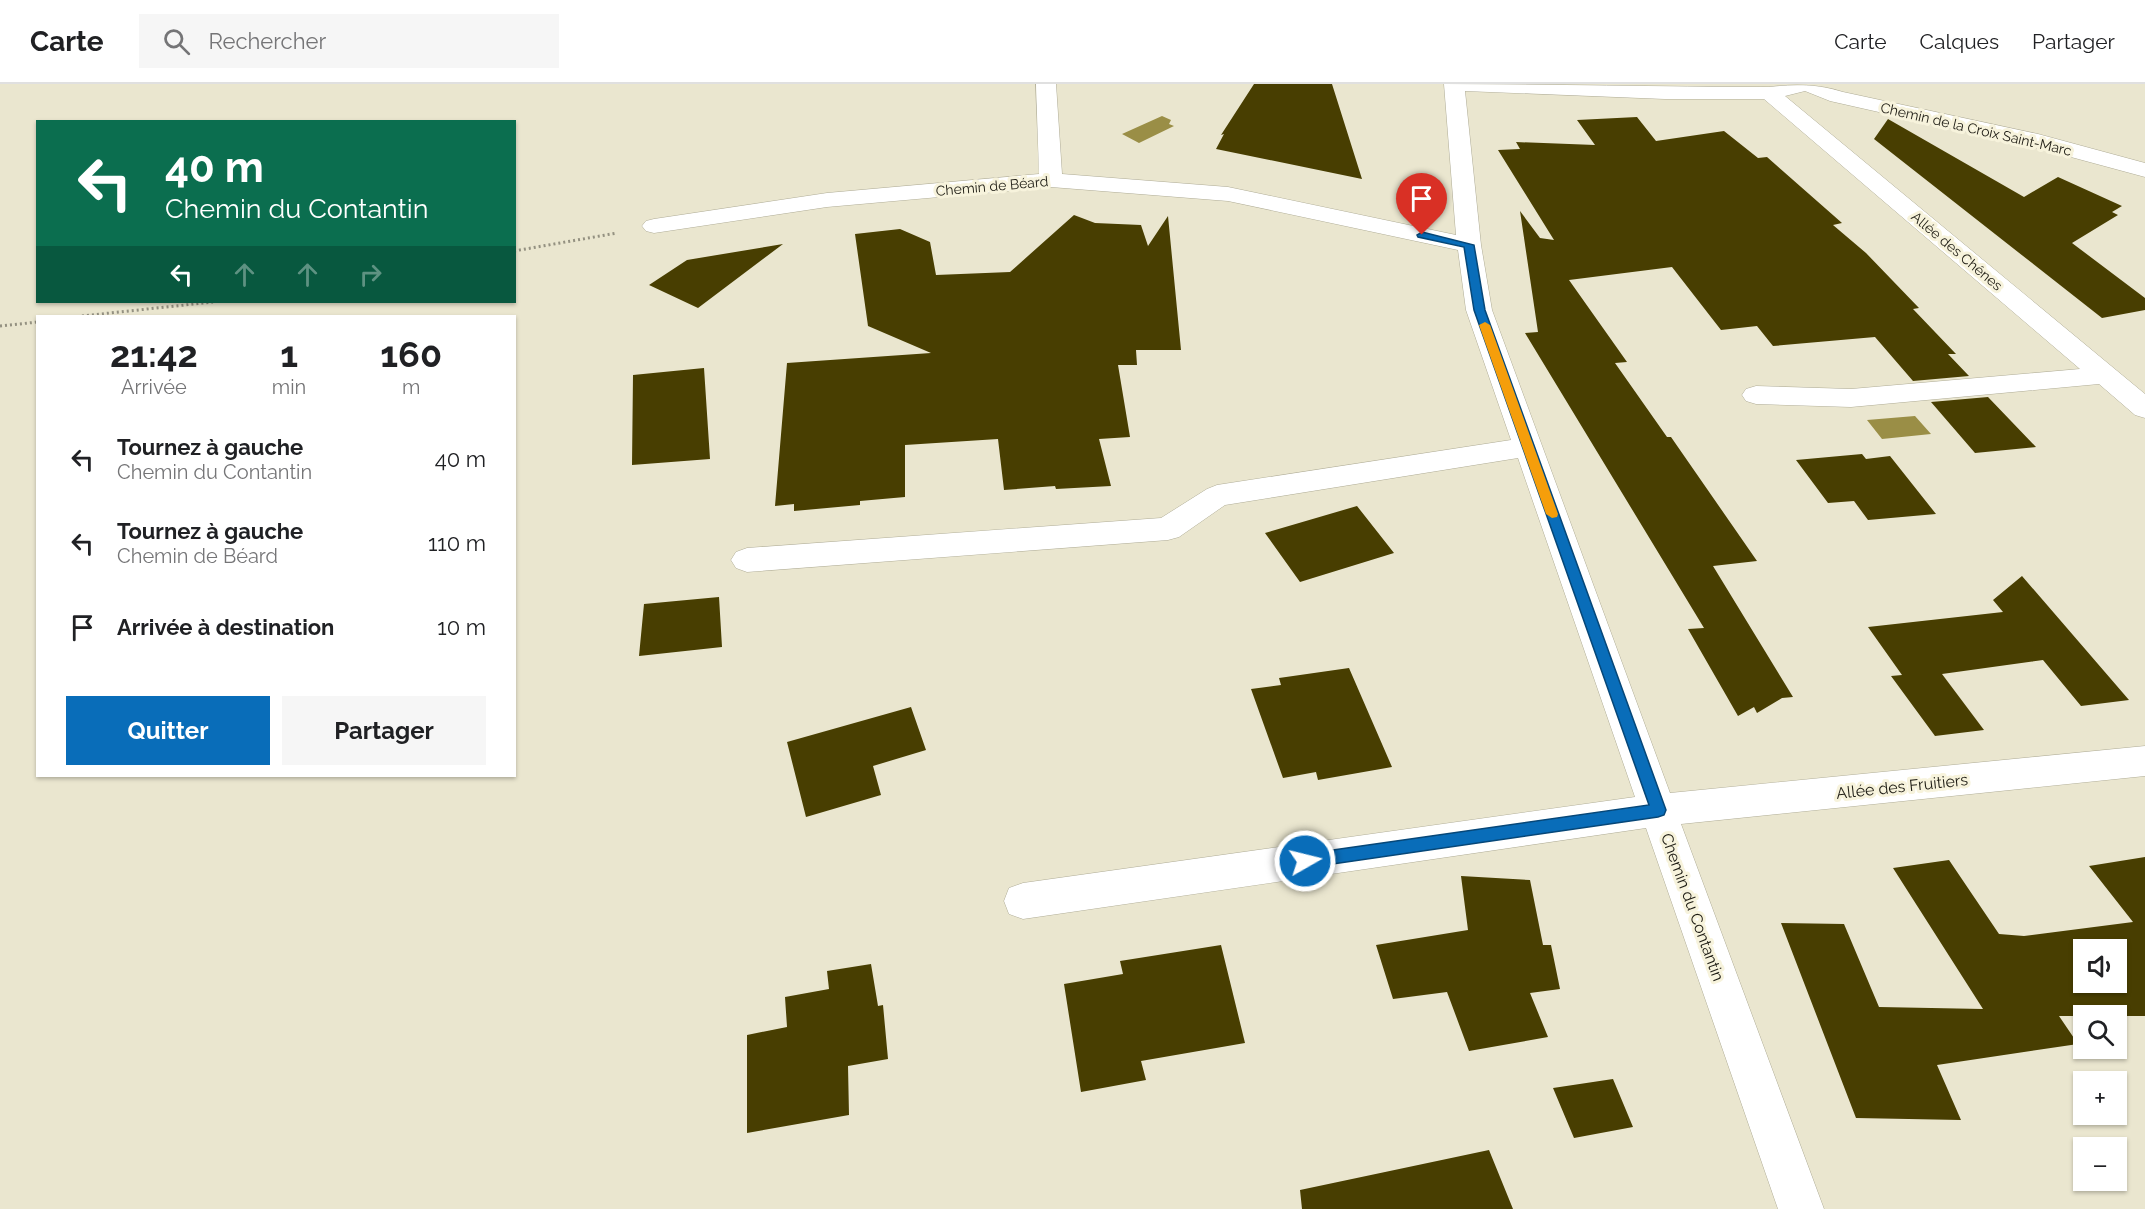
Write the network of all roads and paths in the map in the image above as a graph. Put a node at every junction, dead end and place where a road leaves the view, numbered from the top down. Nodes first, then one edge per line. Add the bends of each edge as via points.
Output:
1 (1046, 84) edge
2 (1454, 84) edge
3 (1810, 85) edge
4 (1769, 93) junction
5 (2145, 170) edge
6 (1051, 180) junction
7 (654, 226) joint
8 (1469, 245) junction
9 (516, 251) edge
10 (204, 303) edge
11 (91, 315) edge
12 (36, 321) edge
13 (0, 326) edge
14 (2105, 375) junction
15 (1756, 395) dead end
16 (2145, 409) edge
17 (1528, 447) junction
18 (747, 560) dead end
19 (2145, 761) edge
20 (1658, 810) junction
21 (1023, 901) dead end
22 (1801, 1209) edge

1 - 6 street
2 - 4 street via 1643,93
2 - 8 street, Chemin du Contantin
3 - 4 street
3 - 5 street, Chemin de la Croix Saint-Marc via 1837,97 2038,141
4 - 14 street, Allée des Chênes
6 - 7 street, Chemin de Béard via 827,200
6 - 8 street, Chemin de Béard via 1228,194
7 - 9 path
8 - 17 street, Chemin du Contantin via 1479,310
10 - 11 path
12 - 13 path
14 - 15 street via 1851,398
14 - 16 street, Allée des Chênes
17 - 18 street via 1217,496 1168,529
17 - 20 street, Chemin du Contantin
19 - 20 street, Allée des Fruitiers
20 - 21 street, Allée des Fruitiers
20 - 22 street, Chemin du Contantin

